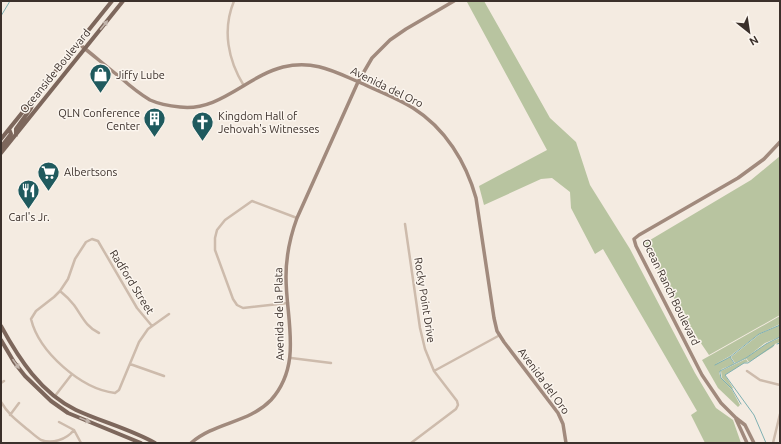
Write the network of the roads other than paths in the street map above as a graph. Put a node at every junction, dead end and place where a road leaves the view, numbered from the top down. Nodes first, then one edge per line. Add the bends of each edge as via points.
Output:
1 (112, 1) edge
2 (123, 1) edge
3 (234, 1) edge
4 (454, 1) edge
5 (79, 44) junction
6 (85, 49) junction
7 (358, 82) junction
8 (244, 86) junction
9 (37, 94) junction
10 (10, 128) junction
11 (16, 135) junction
12 (1, 139) edge
13 (780, 142) edge
14 (1, 147) edge
15 (1, 153) edge
16 (297, 218) junction
17 (405, 224) dead end
18 (60, 291) junction
19 (288, 304) junction
20 (169, 314) dead end
21 (1, 326) edge
22 (152, 326) junction
23 (1, 332) edge
24 (99, 333) dead end
25 (500, 335) junction
26 (1, 340) edge
27 (12, 347) junction
28 (290, 358) junction
29 (331, 363) dead end
30 (130, 364) junction
31 (434, 371) junction
32 (747, 371) dead end
33 (72, 374) junction
34 (164, 376) dead end
35 (4, 381) dead end
36 (1, 383) edge
37 (34, 385) junction
38 (780, 385) edge
39 (55, 396) junction
40 (51, 401) junction
41 (1, 403) edge
42 (19, 403) dead end
43 (75, 409) junction
44 (780, 414) edge
45 (10, 415) junction
46 (736, 418) junction
47 (59, 422) dead end
48 (74, 430) junction
49 (42, 442) edge
50 (81, 443) edge
51 (140, 443) edge
52 (155, 443) edge
53 (191, 443) edge
54 (411, 443) edge
55 (566, 443) edge
56 (747, 443) edge
57 (754, 443) edge
58 (773, 443) edge

1 - 5 main road, Oceanside Boulevard
6 -> 2 main road, Oceanside Boulevard
3 - 8 street via 228,28 228,42 231,58
4 - 7 street, Avenida de la Plata via 390,40 372,58
5 - 6 street, Avenida del Oro
5 - 9 main road, Oceanside Boulevard
6 - 8 street, Avenida del Oro via 139,93 166,105 181,108 204,105
6 - 11 main road, Oceanside Boulevard
7 - 8 street, Avenida del Oro via 329,69 308,64 269,72
7 - 16 street, Avenida de la Plata
7 - 25 street, Avenida del Oro via 402,102 423,115 440,130 457,153 471,181 476,198 494,318
9 - 10 main road, Oceanside Boulevard
9 - 11 main road via 31,108 18,125
10 - 12 main road, Oceanside Boulevard
10 - 14 main road via 11,134
11 - 15 main road, Oceanside Boulevard
13 - 46 street, Ocean Ranch Boulevard via 764,159 741,176 634,239 702,375
16 - 19 street, Avenida de la Plata via 290,238 287,259
16 - 19 street via 252,201 225,220 217,230 215,238 215,250 237,305 243,308
17 - 31 street, Rocky Point Drive via 420,328 426,353
18 - 22 street, Radford Street via 68,279 74,259 86,242 96,240 137,308
18 - 24 street via 74,305 84,321
18 - 33 street via 36,311 31,319 50,353
19 - 28 street, Avenida de la Plata
20 - 22 street
21 - 27 main road
22 - 30 street via 139,342
23 - 27 main road
25 - 31 street
25 - 55 street, Avenida del Oro via 558,413
26 -> 37 main road via 14,362
27 - 39 main road via 30,372
28 - 29 street
28 - 53 street, Avenida de la Plata via 287,373 280,387 265,405 238,420 209,430
30 - 33 street via 115,394
30 - 34 street
31 - 54 street, Rocky Point Drive via 458,405
32 - 38 street via 760,380
33 - 39 street
35 - 36 street
37 - 39 main road via 47,395
37 - 40 main road
39 - 43 main road
40 - 43 main road
40 -> 51 main road via 68,413
41 - 45 street
42 - 45 street
43 - 52 main road
44 - 58 street
45 - 49 street
46 - 56 street, Ocean Ranch Boulevard
46 - 57 street, Ocean Ranch Boulevard via 745,425
47 - 48 street
48 - 49 street via 57,442
48 - 50 street

